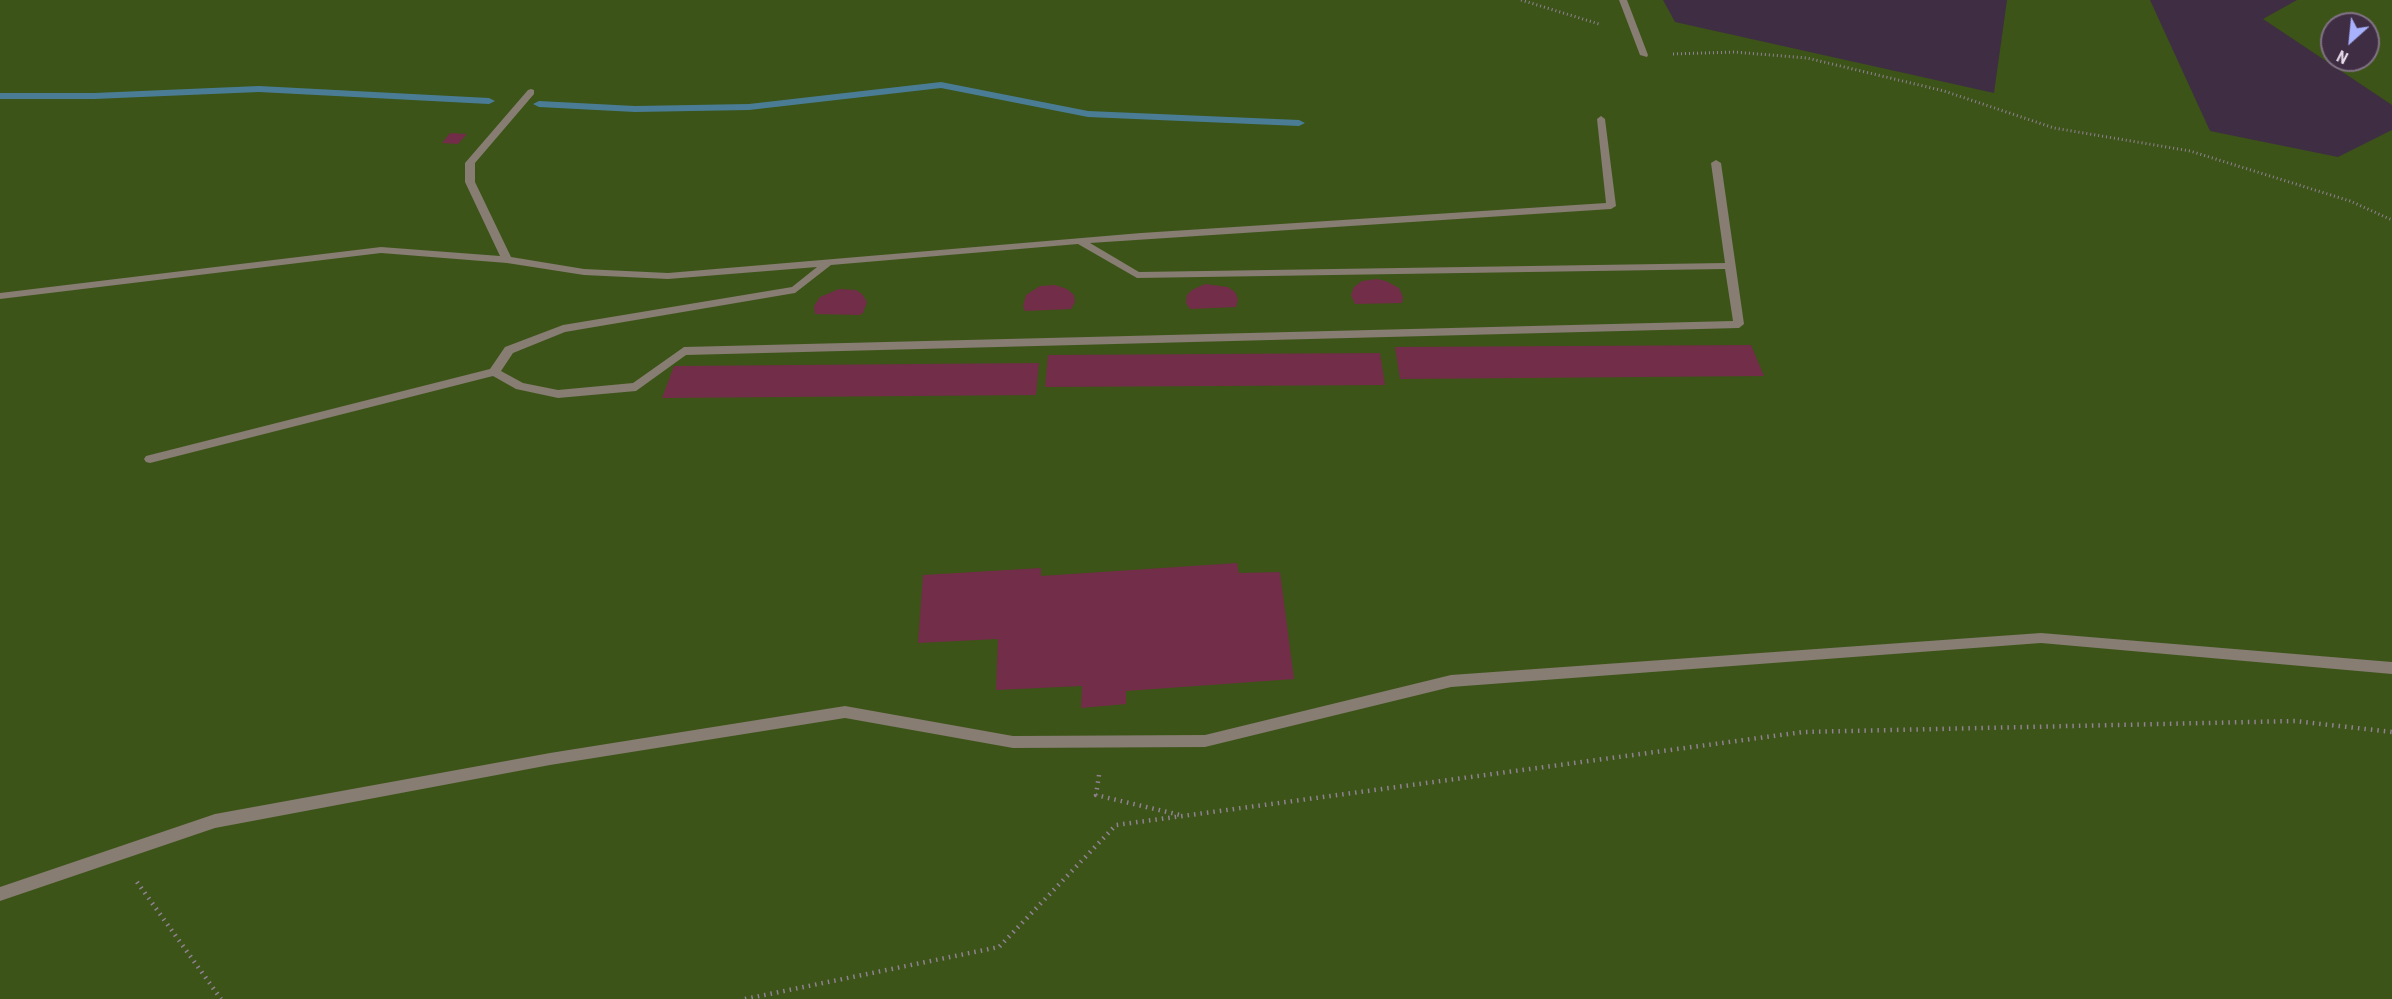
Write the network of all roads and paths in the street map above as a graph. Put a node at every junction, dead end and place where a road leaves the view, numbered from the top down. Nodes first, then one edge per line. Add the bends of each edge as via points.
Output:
1 (1521, 0) edge
2 (1623, 0) edge
3 (1637, 36) junction
4 (1644, 55) joint
5 (531, 92) dead end
6 (1601, 119) dead end
7 (1716, 163) dead end
8 (2392, 220) edge
9 (1079, 241) junction
10 (507, 260) junction
11 (829, 262) junction
12 (1730, 266) junction
13 (0, 296) edge
14 (494, 372) junction
15 (150, 459) dead end
16 (2392, 668) edge
17 (2392, 732) edge
18 (1096, 795) dead end
19 (1183, 816) junction
20 (117, 854) junction
21 (0, 894) edge
22 (221, 999) edge
23 (745, 999) edge

1 - 3 path
2 - 3 lane
3 - 4 lane
4 - 8 path via 1734,52 1807,58 1944,91 2054,128 2190,151 2350,201
5 - 10 lane via 470,162 470,183
6 - 9 lane via 1611,206
7 - 12 lane
9 - 11 lane
9 - 12 lane via 1137,275
10 - 11 lane via 584,272 668,276
10 - 13 lane via 381,250
11 - 14 lane via 795,290 563,329 509,350
12 - 14 lane via 1739,324 684,351 636,387 558,394 520,386
14 - 15 lane
16 - 20 lane via 2042,638 1451,681 1204,741 1013,742 845,712 550,759 215,821
17 - 19 path via 2295,721 1803,732
18 - 19 path
19 - 23 path via 1116,825 999,947
20 - 21 lane
20 - 22 path

